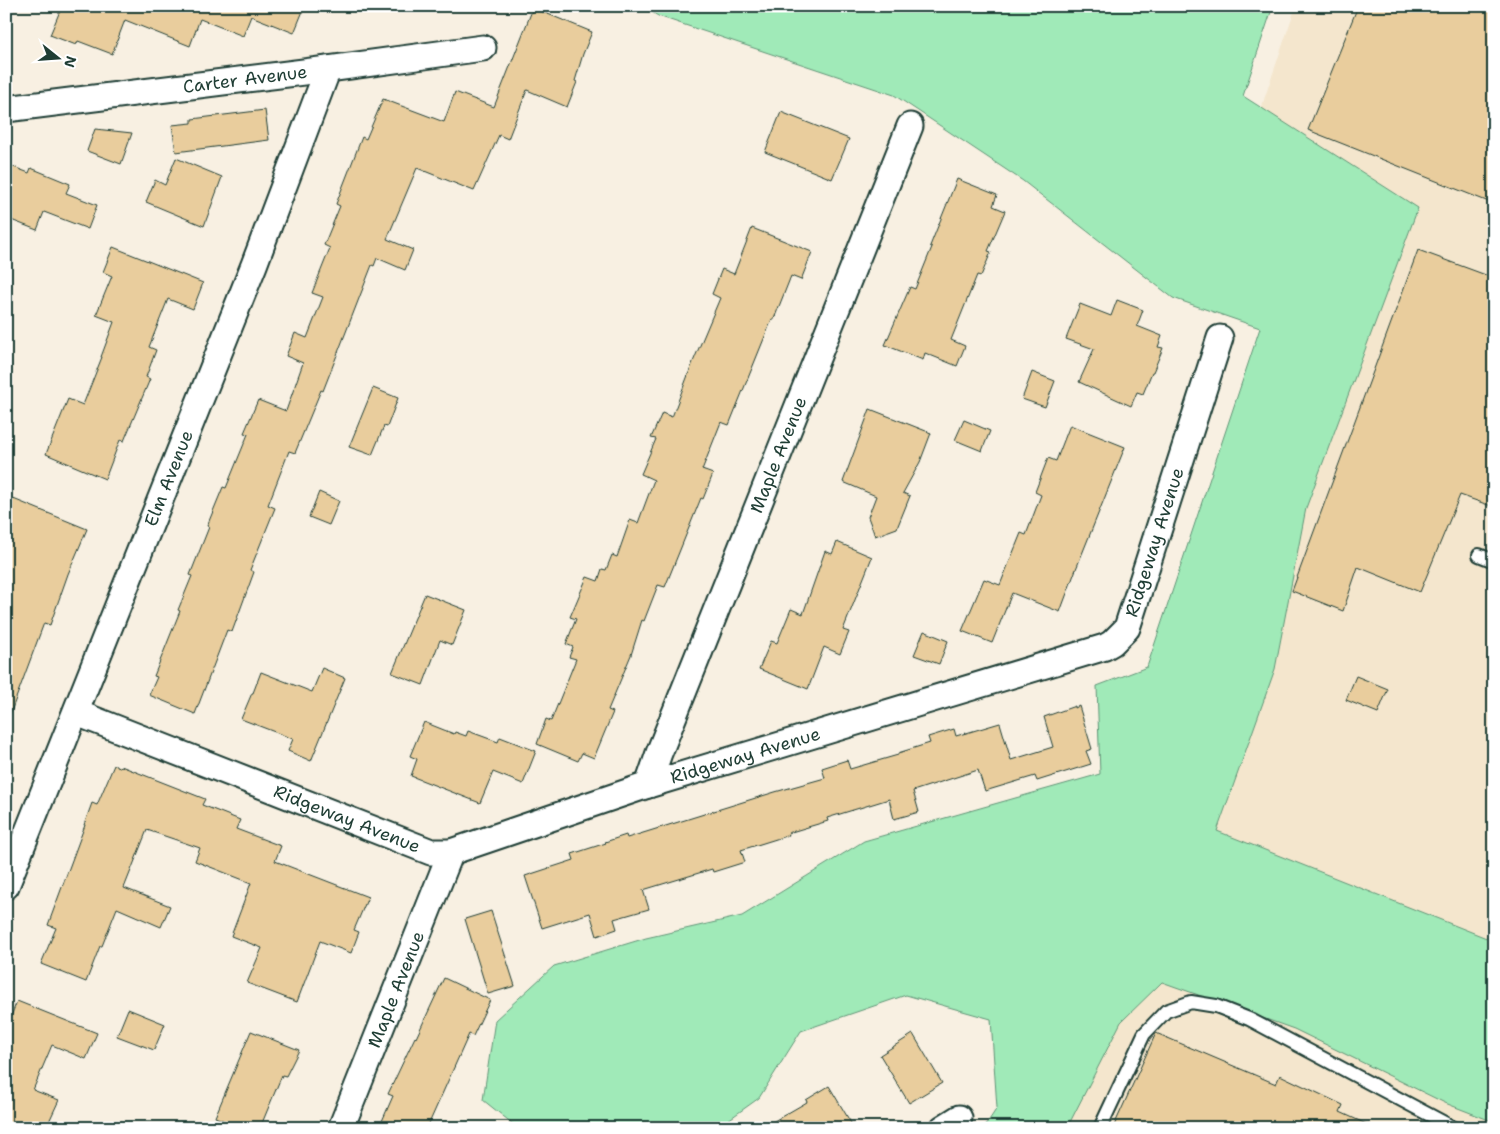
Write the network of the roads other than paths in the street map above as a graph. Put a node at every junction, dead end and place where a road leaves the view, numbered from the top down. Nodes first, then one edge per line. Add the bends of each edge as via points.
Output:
1 (483, 48) dead end
2 (328, 69) junction
3 (6, 109) edge
4 (910, 126) dead end
5 (1220, 338) dead end
6 (1478, 555) dead end
7 (1494, 561) edge
8 (77, 713) junction
9 (648, 786) junction
10 (451, 852) junction
11 (6, 886) edge
12 (341, 1128) edge
13 (1100, 1128) edge
14 (1454, 1128) edge

1 - 2 street, Carter Avenue
2 - 3 street, Carter Avenue
2 - 8 street, Elm Avenue
4 - 9 street, Maple Avenue
5 - 9 street, Ridgeway Avenue via 1127,628 1112,643
6 - 7 lane
8 - 10 street, Ridgeway Avenue via 431,852
8 - 11 street, Elm Avenue
9 - 10 street, Ridgeway Avenue
10 - 12 street, Maple Avenue
13 - 14 lane via 1144,1034 1166,1011 1191,1002 1216,1006 1249,1020

